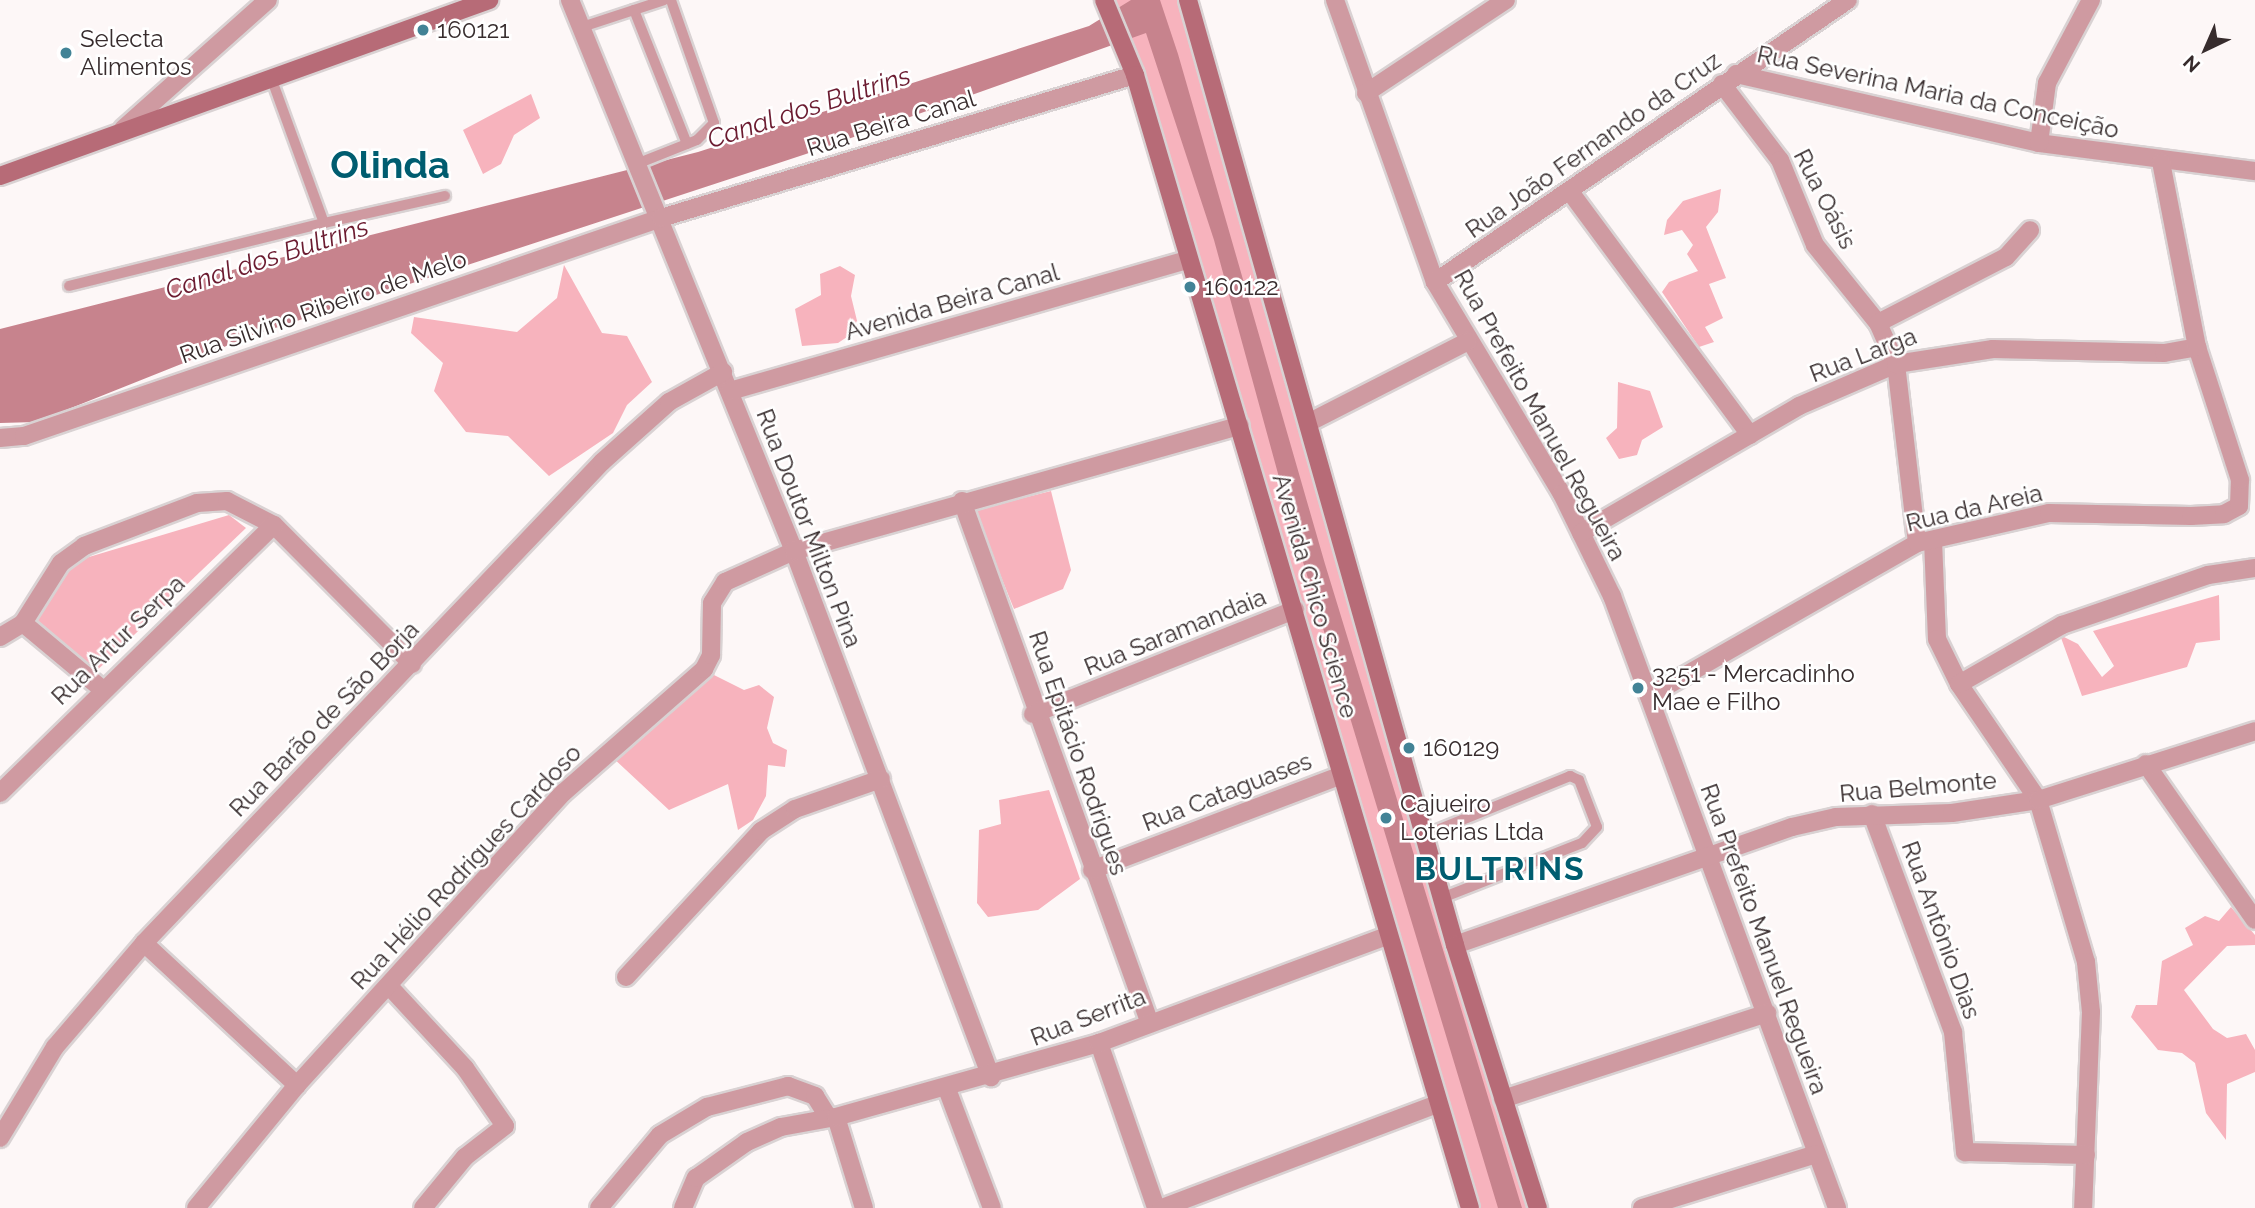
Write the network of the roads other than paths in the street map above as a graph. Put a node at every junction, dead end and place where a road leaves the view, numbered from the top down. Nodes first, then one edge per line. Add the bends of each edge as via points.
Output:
1 (268, 0) edge
2 (489, 0) edge
3 (570, 0) edge
4 (664, 0) edge
5 (671, 0) edge
6 (1188, 0) edge
7 (1335, 0) edge
8 (1506, 0) edge
9 (1848, 0) edge
10 (2091, 0) edge
11 (1107, 6) edge
12 (634, 10) junction
13 (582, 27) junction
14 (1135, 75) junction
15 (271, 76) junction
16 (1729, 79) junction
17 (1366, 93) junction
18 (123, 129) junction
19 (2039, 143) junction
20 (687, 144) junction
21 (2161, 162) junction
22 (640, 166) junction
23 (2255, 170) edge
24 (0, 176) edge
25 (1572, 193) junction
26 (445, 196) dead end
27 (659, 213) junction
28 (324, 223) junction
29 (2030, 230) dead end
30 (1187, 260) junction
31 (1435, 282) junction
32 (69, 286) dead end
33 (1878, 323) junction
34 (1468, 341) junction
35 (2197, 347) junction
36 (1896, 364) junction
37 (723, 372) junction
38 (730, 391) junction
39 (1312, 421) junction
40 (1240, 426) junction
41 (1750, 435) junction
42 (0, 438) edge
43 (962, 501) junction
44 (274, 525) junction
45 (1581, 533) junction
46 (1925, 542) junction
47 (794, 551) junction
48 (2255, 568) edge
49 (1295, 610) junction
50 (23, 623) junction
51 (0, 636) edge
52 (412, 664) junction
53 (1959, 684) junction
54 (102, 689) junction
55 (1649, 695) junction
56 (1033, 714) junction
57 (2255, 731) edge
58 (2146, 764) junction
59 (1340, 776) junction
60 (881, 779) junction
61 (0, 793) edge
62 (2038, 800) junction
63 (1872, 814) junction
64 (1425, 835) junction
65 (1707, 860) junction
66 (1092, 870) junction
67 (1442, 898) junction
68 (2255, 920) edge
69 (1387, 936) junction
70 (144, 943) junction
71 (1455, 946) junction
72 (626, 977) dead end
73 (389, 986) junction
74 (1767, 1013) junction
75 (1149, 1021) junction
76 (1099, 1043) junction
77 (991, 1077) junction
78 (297, 1085) junction
79 (947, 1089) junction
80 (1503, 1099) junction
81 (1437, 1104) junction
82 (832, 1117) junction
83 (0, 1138) edge
84 (1816, 1154) junction
85 (2086, 1155) junction
86 (196, 1208) edge
87 (423, 1208) edge
88 (599, 1208) edge
89 (682, 1208) edge
90 (864, 1208) edge
91 (992, 1208) edge
92 (1156, 1208) edge
93 (1162, 1208) edge
94 (1470, 1208) edge
95 (1538, 1208) edge
96 (1643, 1208) edge
97 (1837, 1208) edge
98 (2083, 1208) edge

1 - 18 street
2 - 15 main road
3 - 13 street, Rua Doutor Milton Pina
4 - 12 lane
5 - 20 lane via 714,123
6 - 39 main road, Avenida Chico Science
7 - 17 street, Rua Prefeito Manuel Regueira
8 - 17 street
9 - 16 street, Rua João Fernando da Cruz
10 - 19 street via 2047,83
11 - 14 main road, Avenida Chico Science
12 - 13 lane
12 - 20 lane
13 - 22 street, Rua Doutor Milton Pina
14 - 27 street, Rua Beira Canal
14 - 30 main road, Avenida Chico Science
15 - 18 main road
15 - 28 lane
16 - 19 street, Rua Severina Maria da Conceição
16 - 25 street, Rua João Fernando da Cruz
16 - 33 street, Rua Oásis via 1780,160 1815,245
17 - 31 street, Rua Prefeito Manuel Regueira
18 - 24 main road
19 - 21 street, Rua Severina Maria da Conceição
20 - 22 lane
21 - 23 street, Rua Severina Maria da Conceição
21 - 35 street
22 - 27 street, Rua Doutor Milton Pina
25 - 31 street, Rua João Fernando da Cruz
25 - 41 street
26 - 28 lane
27 - 37 street, Rua Doutor Milton Pina
27 - 42 street, Rua Silvino Ribeiro de Melo via 24,436
28 - 32 lane
29 - 33 street via 2006,257
30 - 38 street, Avenida Beira Canal
30 - 40 main road, Avenida Chico Science
31 - 34 street, Rua Prefeito Manuel Regueira
33 - 36 street, Rua Oásis
34 - 39 street
34 - 45 street, Rua Prefeito Manuel Regueira
35 - 36 street, Rua Larga via 2164,353 1993,349
35 - 46 street, Rua da Areia via 2240,480 2239,506 2224,514 2049,513
36 - 41 street, Rua Larga via 1799,406
36 - 46 street, Rua Oásis
37 - 38 street, Rua Doutor Milton Pina
37 - 52 street, Rua Barão de São Borja via 669,401 622,443
38 - 47 street, Rua Doutor Milton Pina
39 - 64 main road, Avenida Chico Science
40 - 43 street
40 - 49 main road, Avenida Chico Science
41 - 45 street, Rua Larga
43 - 47 street
43 - 56 street, Rua Epitácio Rodrigues
44 - 50 street via 243,505 212,501 102,538 61,563
44 - 52 street
44 - 54 street, Rua Artur Serpa
45 - 55 street, Rua Prefeito Manuel Regueira
46 - 53 street, Rua Oásis via 1935,630
46 - 55 street, Rua da Areia
47 - 60 street, Rua Doutor Milton Pina
47 - 73 street, Rua Hélio Rodrigues Cardoso via 718,589 704,669 563,793
48 - 53 street via 2208,575 2062,625
49 - 56 street, Rua Saramandaia
49 - 59 main road, Avenida Chico Science
50 - 51 street
50 - 54 street
52 - 70 street, Rua Barão de São Borja
53 - 62 street, Rua Oásis
54 - 61 street, Rua Artur Serpa
55 - 65 street, Rua Prefeito Manuel Regueira
56 - 66 street, Rua Epitácio Rodrigues
57 - 58 street, Rua Belmonte
58 - 62 street, Rua Belmonte
58 - 68 street
59 - 66 street, Rua Cataguases
59 - 69 main road, Avenida Chico Science
60 - 72 street via 795,810 761,831
60 - 77 street, Rua Doutor Milton Pina
62 - 63 street, Rua Belmonte via 1952,813
62 - 85 street, Rua Oásis via 2074,907 2091,987
63 - 65 street, Rua Belmonte via 1792,827
63 - 85 street, Rua Antônio Dias via 1953,1032 1964,1150
64 - 67 main road, Avenida Chico Science
64 - 67 lane via 1570,776 1579,779 1597,827 1582,843
65 - 71 street
65 - 74 street, Rua Prefeito Manuel Regueira
66 - 75 street, Rua Epitácio Rodrigues
67 - 71 main road, Avenida Chico Science
69 - 75 street, Rua Serrita
69 - 81 main road, Avenida Chico Science
70 - 78 street
70 - 83 street, Rua Barão de São Borja via 55,1047
71 - 80 main road, Avenida Chico Science
73 - 78 street, Rua Hélio Rodrigues Cardoso
73 - 87 street via 465,1068 505,1126 465,1157
74 - 80 street
74 - 84 street, Rua Prefeito Manuel Regueira
75 - 76 street, Rua Serrita
76 - 77 street, Rua Serrita
76 - 92 street
77 - 79 street, Rua Serrita
78 - 86 street, Rua Hélio Rodrigues Cardoso
79 - 82 street, Rua Serrita
79 - 91 street
80 - 95 main road, Avenida Chico Science
81 - 93 street
81 - 94 main road, Avenida Chico Science
82 - 88 street via 815,1096 788,1086 707,1107 660,1135
82 - 89 street, Rua Serrita via 747,1142 696,1178
82 - 90 street
84 - 96 street
84 - 97 street, Rua Prefeito Manuel Regueira
85 - 98 street, Rua Oásis

